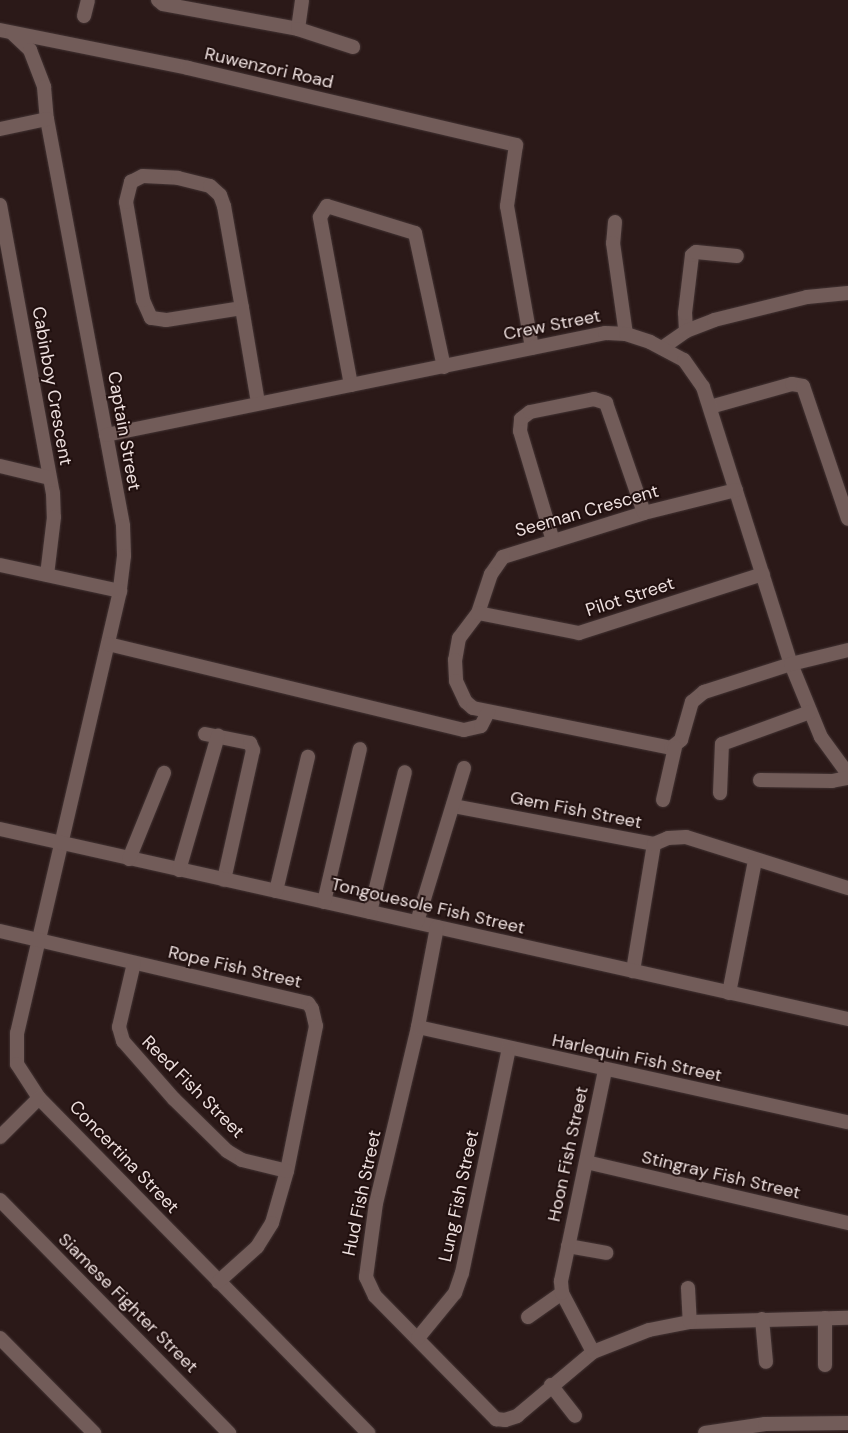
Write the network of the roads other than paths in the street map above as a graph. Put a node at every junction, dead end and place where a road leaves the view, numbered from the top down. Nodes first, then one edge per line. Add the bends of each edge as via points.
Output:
1 (88, 0) edge
2 (158, 0) edge
3 (302, 0) edge
4 (84, 16) dead end
5 (298, 29) junction
6 (6, 32) edge
7 (353, 47) dead end
8 (47, 119) junction
9 (0, 129) edge
10 (0, 205) edge
11 (615, 222) dead end
12 (737, 256) dead end
13 (848, 293) edge
14 (242, 308) junction
15 (686, 331) junction
16 (626, 334) junction
17 (532, 348) junction
18 (662, 348) junction
19 (444, 366) junction
20 (351, 385) junction
21 (258, 403) junction
22 (710, 407) junction
23 (106, 436) junction
24 (0, 466) edge
25 (50, 478) junction
26 (736, 490) junction
27 (644, 513) junction
28 (848, 519) edge
29 (552, 541) junction
30 (0, 565) edge
31 (763, 574) junction
32 (47, 576) junction
33 (120, 592) junction
34 (478, 614) junction
35 (108, 644) junction
36 (848, 650) edge
37 (791, 664) junction
38 (488, 712) junction
39 (810, 712) junction
40 (678, 743) junction
41 (360, 749) dead end
42 (308, 757) dead end
43 (464, 768) dead end
44 (405, 772) dead end
45 (164, 773) dead end
46 (848, 776) edge
47 (760, 780) dead end
48 (720, 792) dead end
49 (662, 800) dead end
50 (453, 806) junction
51 (0, 830) edge
52 (60, 843) junction
53 (654, 844) junction
54 (129, 858) junction
55 (755, 860) junction
56 (179, 870) junction
57 (224, 880) junction
58 (848, 888) edge
59 (276, 891) junction
60 (324, 902) junction
61 (370, 912) junction
62 (417, 922) junction
63 (437, 927) junction
64 (0, 931) edge
65 (38, 940) junction
66 (134, 963) junction
67 (633, 971) junction
68 (729, 993) junction
69 (848, 1019) edge
70 (418, 1027) junction
71 (509, 1048) junction
72 (605, 1070) junction
73 (39, 1098) junction
74 (848, 1122) edge
75 (0, 1137) edge
76 (586, 1162) junction
77 (287, 1171) junction
78 (0, 1200) edge
79 (848, 1223) edge
80 (568, 1246) junction
81 (606, 1253) dead end
82 (218, 1282) junction
83 (688, 1288) dead end
84 (562, 1293) junction
85 (528, 1316) dead end
86 (825, 1318) junction
87 (848, 1318) edge
88 (762, 1319) junction
89 (690, 1322) junction
90 (0, 1338) edge
91 (418, 1338) junction
92 (592, 1352) junction
93 (766, 1362) dead end
94 (825, 1365) dead end
95 (551, 1385) junction
96 (575, 1416) dead end
97 (848, 1423) edge
98 (94, 1433) edge
99 (229, 1433) edge
100 (368, 1433) edge
101 (705, 1433) edge

1 - 4 street
2 - 5 street via 163,4
3 - 5 street
5 - 7 street
6 - 8 street, Captain Street via 26,44 35,58 44,87
6 - 17 street, Ruwenzori Road via 188,68 516,145 507,206
8 - 9 street
8 - 23 street, Captain Street
10 - 25 street, Cabinboy Crescent
11 - 16 street via 613,243
12 - 15 street via 696,252 692,255
13 - 15 street via 807,297 714,320
14 - 14 street via 224,206 217,191 205,184 178,178 144,176 132,182 126,202 143,300 151,318 166,320
14 - 21 street
15 - 18 street
16 - 17 street, Crew Street via 612,332
16 - 18 street, Crew Street
17 - 19 street, Crew Street
18 - 22 street, Crew Street via 693,369
19 - 20 street, Crew Street
19 - 20 street via 416,233 327,206 322,209 320,217
20 - 21 street, Crew Street
21 - 23 street, Crew Street
22 - 26 street, Crew Street
22 - 28 street via 792,384 803,386
23 - 33 street, Captain Street via 123,526 124,567
24 - 25 street
25 - 32 street, Cabinboy Crescent via 54,517
26 - 27 street, Seeman Crescent
26 - 31 street, Crew Street
27 - 29 street, Seeman Crescent
27 - 29 street via 606,403 594,399 530,412 521,419 520,431
29 - 34 street, Seeman Crescent via 503,557 491,574
30 - 32 street
31 - 34 street, Pilot Street via 579,633
31 - 37 street, Crew Street
32 - 33 street
33 - 35 street, Captain Street
34 - 38 street, Seeman Crescent via 459,638 456,681 468,705
35 - 38 street via 464,730 481,726
35 - 52 street, Captain Street
36 - 37 street
37 - 39 street, Crew Street
37 - 40 street via 697,696
38 - 40 street, Seeman Crescent via 666,749
39 - 46 street, Crew Street via 821,737
39 - 48 street via 722,744
40 - 49 street
41 - 60 street
42 - 59 street
43 - 50 street
44 - 61 street
45 - 54 street
46 - 47 street via 832,781
50 - 53 street, Gem Fish Street
50 - 62 street
51 - 52 street, Tongouesole Fish Street
52 - 54 street, Tongouesole Fish Street
52 - 65 street, Concertina Street
53 - 55 street via 668,838 686,837
53 - 67 street, Gem Fish Street
54 - 56 street, Tongouesole Fish Street
55 - 58 street
55 - 68 street
56 - 57 street, Tongouesole Fish Street
56 - 57 street via 212,735 250,744 253,750
57 - 59 street, Tongouesole Fish Street
59 - 60 street, Tongouesole Fish Street
60 - 61 street, Tongouesole Fish Street
61 - 62 street, Tongouesole Fish Street
62 - 63 street, Tongouesole Fish Street
63 - 67 street, Tongouesole Fish Street
63 - 70 street, Hud Fish Street
64 - 65 street, Rope Fish Street
65 - 66 street, Rope Fish Street
65 - 73 street, Concertina Street via 16,1049 21,1072
66 - 77 street, Reed Fish Street via 119,1027 123,1041 174,1100 227,1151 242,1160
66 - 77 street, Rope Fish Street via 308,1003 316,1026
67 - 68 street, Tongouesole Fish Street
68 - 69 street, Tongouesole Fish Street
70 - 71 street, Harlequin Fish Street
70 - 91 street, Hud Fish Street via 376,1202 366,1267 368,1285 375,1296
71 - 72 street, Harlequin Fish Street
71 - 91 street, Lung Fish Street via 462,1272 455,1294
72 - 74 street, Harlequin Fish Street
72 - 76 street, Hoon Fish Street
73 - 75 street
73 - 82 street, Concertina Street
76 - 79 street, Stingray Fish Street
76 - 80 street, Hoon Fish Street
77 - 82 street, Rope Fish Street via 265,1236
78 - 99 street, Siamese Fighter Street
80 - 81 street, Hoon Fish Street
80 - 84 street, Hoon Fish Street via 561,1281
82 - 100 street, Concertina Street
83 - 89 street
84 - 85 street
84 - 92 street
86 - 87 street
86 - 88 street
86 - 94 street
88 - 89 street
88 - 93 street
89 - 92 street via 649,1330
90 - 98 street
91 - 95 street, Hud Fish Street via 496,1419 517,1416
92 - 95 street
95 - 96 street
97 - 101 street via 765,1424

